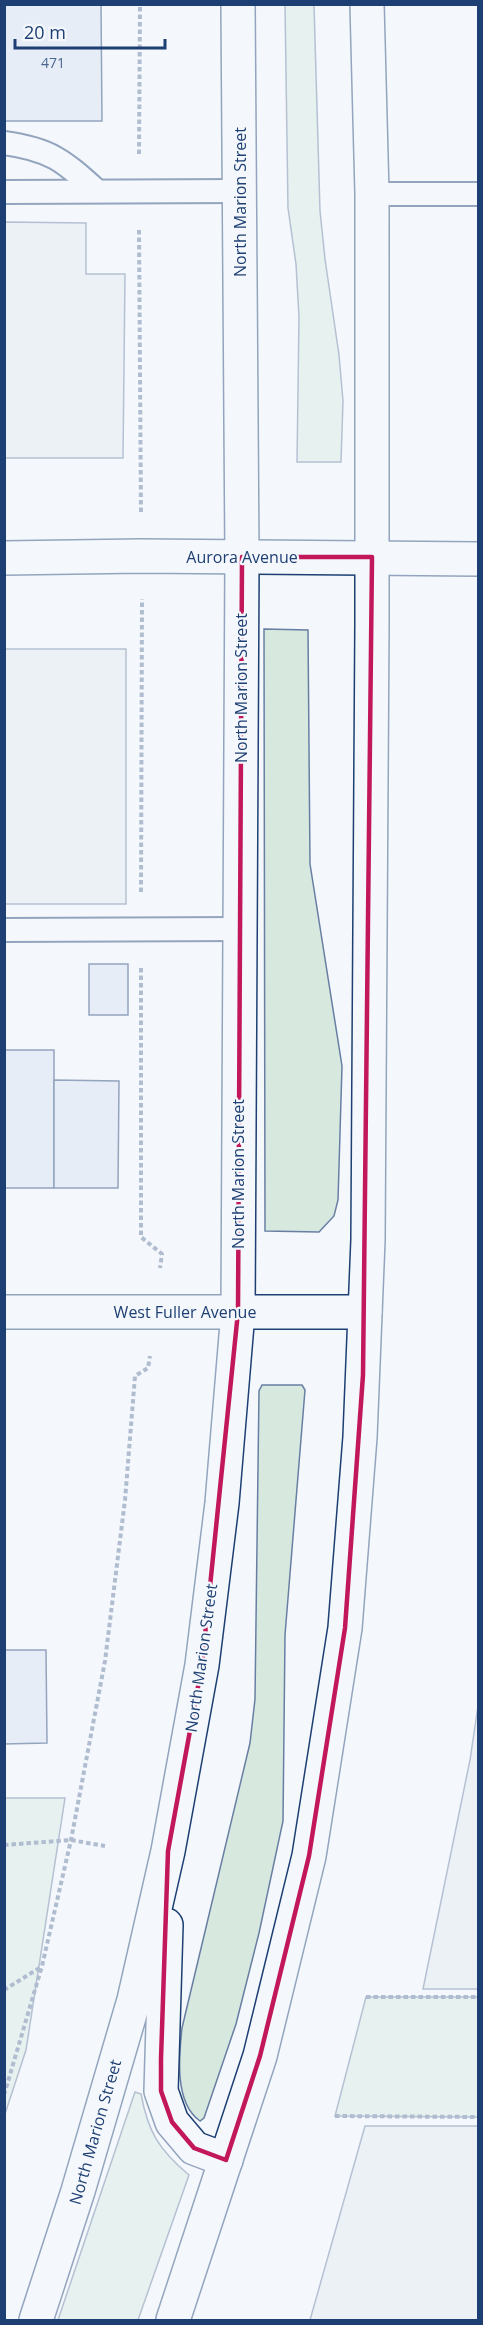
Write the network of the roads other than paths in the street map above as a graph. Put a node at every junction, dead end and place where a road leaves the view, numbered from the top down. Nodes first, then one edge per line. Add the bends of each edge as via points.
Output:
1 (238, 4) edge
2 (367, 4) edge
3 (4, 143) edge
4 (97, 191) junction
5 (240, 191) junction
6 (4, 192) edge
7 (372, 194) junction
8 (478, 194) edge
9 (242, 557) junction
10 (372, 557) junction
11 (4, 558) edge
12 (478, 559) edge
13 (239, 929) junction
14 (4, 930) edge
15 (4, 1312) edge
16 (238, 1312) junction
17 (365, 1312) junction
18 (168, 1851) junction
19 (226, 2160) junction
20 (36, 2320) edge
21 (173, 2320) edge

1 - 5 main road, North Marion Street
2 - 7 main road
3 - 4 lane via 31,146 65,162
4 - 5 lane
4 - 6 lane
5 - 9 main road, North Marion Street
7 - 8 lane
7 - 10 main road
9 - 10 main road, Aurora Avenue
9 - 11 main road, Aurora Avenue
9 - 13 main road, North Marion Street
10 - 12 main road, Aurora Avenue
10 - 17 main road
13 - 14 lane
13 - 16 main road, North Marion Street
15 - 16 main road, West Fuller Avenue
16 - 17 main road, West Fuller Avenue
16 - 18 main road, North Marion Street via 222,1503 202,1665
17 - 19 main road via 345,1628 309,1856 260,2056
18 - 19 main road via 161,2091 172,2122 194,2148
18 - 20 main road, North Marion Street via 134,2000
19 - 21 main road

